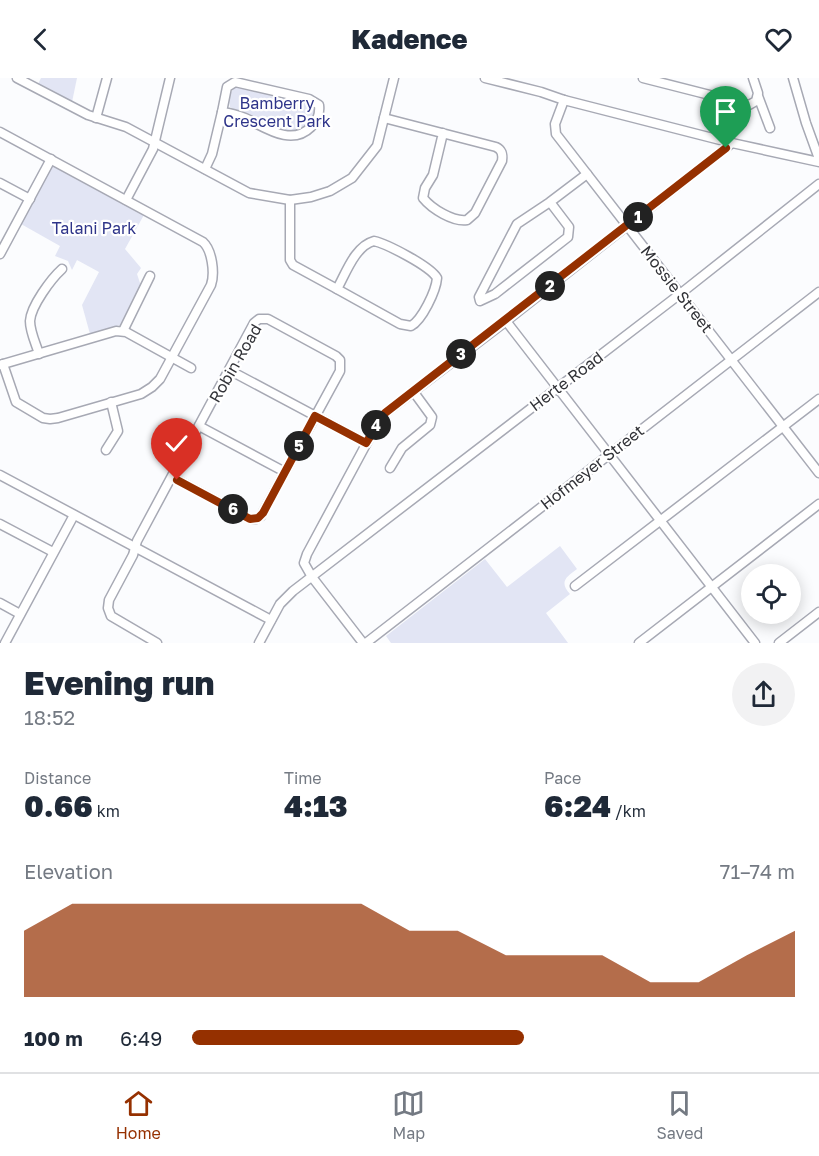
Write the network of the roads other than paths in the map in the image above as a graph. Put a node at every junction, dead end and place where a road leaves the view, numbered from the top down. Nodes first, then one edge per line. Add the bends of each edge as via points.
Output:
1 (17, 78) edge
2 (107, 78) edge
3 (170, 78) edge
4 (394, 78) edge
5 (485, 78) edge
6 (643, 78) edge
7 (753, 78) edge
8 (793, 78) edge
9 (758, 95) junction
10 (564, 100) junction
11 (222, 112) junction
12 (96, 118) junction
13 (384, 118) junction
14 (770, 128) dead end
15 (0, 132) edge
16 (443, 133) junction
17 (155, 142) junction
18 (732, 143) junction
19 (51, 159) junction
20 (819, 161) edge
21 (205, 169) junction
22 (587, 174) junction
23 (0, 183) edge
24 (819, 184) edge
25 (30, 199) junction
26 (126, 200) junction
27 (290, 200) junction
28 (550, 202) junction
29 (627, 226) junction
30 (1, 251) edge
31 (62, 269) dead end
32 (150, 276) dead end
33 (338, 289) junction
34 (819, 292) edge
35 (680, 294) junction
36 (506, 321) junction
37 (123, 331) junction
38 (39, 354) junction
39 (172, 358) junction
40 (731, 360) junction
41 (2, 365) edge
42 (191, 368) dead end
43 (229, 370) junction
44 (558, 387) junction
45 (413, 391) junction
46 (819, 399) edge
47 (111, 402) junction
48 (315, 416) junction
49 (199, 426) junction
50 (783, 426) junction
51 (366, 443) junction
52 (106, 450) dead end
53 (609, 454) junction
54 (390, 468) dead end
55 (285, 472) junction
56 (819, 473) edge
57 (0, 475) edge
58 (172, 477) junction
59 (819, 504) edge
60 (74, 514) junction
61 (660, 520) junction
62 (0, 524) edge
63 (135, 547) junction
64 (53, 552) junction
65 (312, 577) junction
66 (575, 586) dead end
67 (712, 587) junction
68 (0, 603) edge
69 (819, 612) edge
70 (20, 614) junction
71 (271, 620) junction
72 (5, 643) edge
73 (157, 643) edge
74 (259, 643) edge
75 (365, 643) edge
76 (639, 643) edge
77 (755, 643) edge
78 (779, 643) edge

1 - 12 street
2 - 12 street
3 - 17 street
4 - 13 street
5 - 10 street
6 - 9 street via 749,105
7 - 9 street
8 - 20 street
9 - 14 street
10 - 18 street
10 - 22 street, Mossie Street via 555,132
11 - 11 street via 227,87 235,82 309,99 319,105 318,119 311,128 288,136
11 - 21 street
12 - 17 street
13 - 16 street
13 - 27 street via 377,146 352,178 330,191
15 - 19 street
16 - 16 street via 496,147 502,154 475,213 466,220 454,219 423,198
17 - 21 street
17 - 26 street
18 - 20 street
18 - 29 street
19 - 25 street
19 - 26 street
21 - 27 street via 249,193
22 - 28 street
22 - 29 street, Mossie Street
23 - 25 street
24 - 35 street, Herte Road
25 - 30 street
26 - 39 street via 208,248 212,283
27 - 33 street via 290,260
28 - 28 street via 569,227 568,237 495,294 480,300 487,279 518,224
29 - 35 street, Mossie Street
29 - 36 street
31 - 38 street via 51,278 31,317
32 - 37 street
33 - 33 street via 408,326 418,320 437,278 430,270 374,241 359,250
34 - 40 street, Hofmeyer Street
35 - 40 street, Mossie Street
35 - 44 street, Herte Road
36 - 44 street
36 - 45 street
37 - 38 street
37 - 39 street
38 - 41 street
39 - 42 street
39 - 47 street via 152,387
40 - 50 street, Mossie Street
40 - 53 street, Hofmeyer Street
41 - 47 street via 16,402 43,418 58,418
43 - 48 street
43 - 48 street, Robin Road via 259,319 336,356 340,371
43 - 49 street, Robin Road
44 - 53 street
44 - 65 street, Herte Road
45 - 51 street via 385,413
45 - 54 street via 432,421 402,448
46 - 50 street
47 - 52 street via 118,431
48 - 51 street
48 - 55 street, Robin Road
49 - 55 street
49 - 58 street, Robin Road
50 - 56 street, Mossie Street
50 - 61 street
51 - 65 street via 307,554 304,565
53 - 61 street
53 - 75 street, Hofmeyer Street
55 - 58 street, Robin Road via 263,513 253,519
57 - 60 street
58 - 63 street, Robin Road
59 - 67 street
60 - 63 street
60 - 64 street
61 - 66 street
61 - 67 street
62 - 64 street
63 - 71 street
63 - 73 street, Robin Road via 109,600 109,613
64 - 70 street
65 - 71 street, Herte Road via 283,600
65 - 75 street
67 - 76 street
67 - 77 street
68 - 70 street
69 - 78 street
70 - 72 street
71 - 74 street, Herte Road

